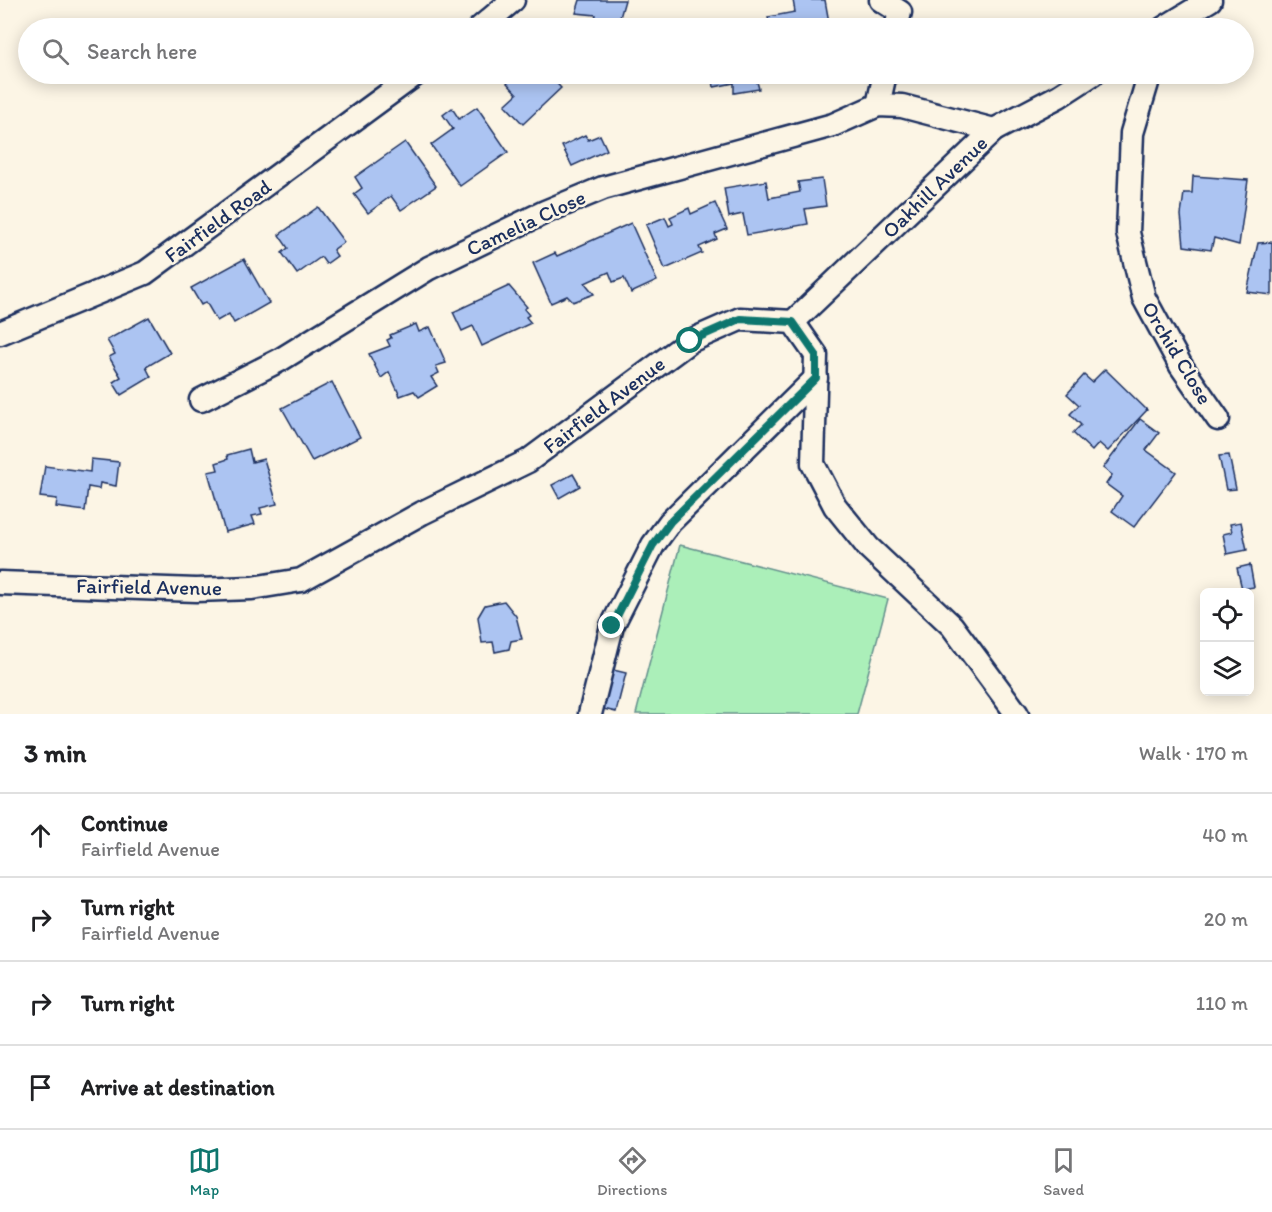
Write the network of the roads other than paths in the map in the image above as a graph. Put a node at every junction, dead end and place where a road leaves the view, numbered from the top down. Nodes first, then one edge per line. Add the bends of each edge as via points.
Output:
1 (513, 0) edge
2 (1210, 0) edge
3 (492, 18) edge
4 (1180, 18) edge
5 (402, 84) edge
6 (883, 84) edge
7 (1078, 84) edge
8 (1147, 84) edge
9 (878, 105) junction
10 (994, 130) junction
11 (793, 322) junction
12 (0, 333) edge
13 (816, 378) junction
14 (201, 400) dead end
15 (1218, 419) dead end
16 (0, 583) edge
17 (590, 714) edge
18 (1017, 714) edge

1 - 3 street
2 - 4 street
5 - 12 street, Fairfield Road via 145,273
6 - 9 street
7 - 10 street, Oakhill Avenue
8 - 15 street, Orchid Close via 1132,133 1128,233 1144,298 1181,366
9 - 10 street, Camelia Close via 902,106
9 - 14 street, Camelia Close via 833,125 603,188 545,212 429,268 280,360
10 - 11 street, Oakhill Avenue
11 - 13 street via 816,355
11 - 16 street, Fairfield Avenue via 740,319 690,341 528,461 422,513 301,580 252,588 196,590
13 - 17 street via 670,522 653,545 612,626
13 - 18 street via 813,464 836,506 868,547 952,626

